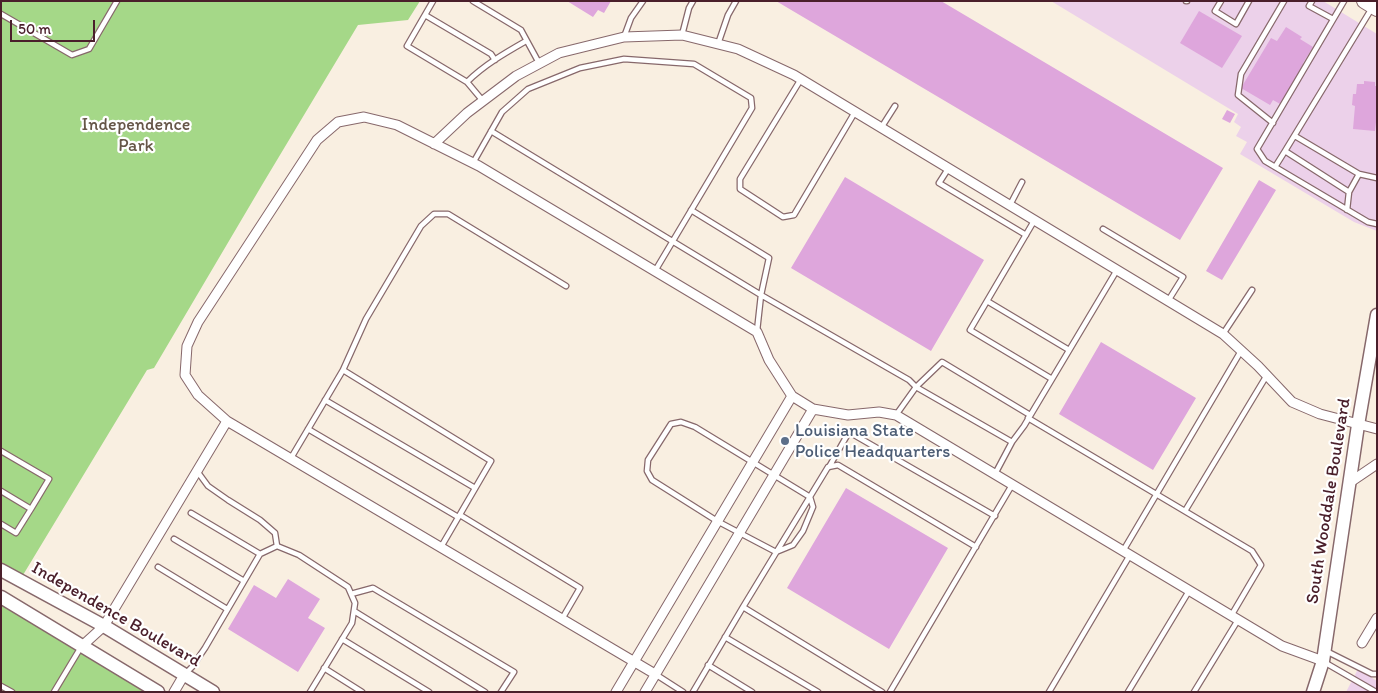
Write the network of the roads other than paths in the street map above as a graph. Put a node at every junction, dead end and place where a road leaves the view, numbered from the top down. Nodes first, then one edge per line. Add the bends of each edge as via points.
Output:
1 (117, 1) edge
2 (433, 1) edge
3 (473, 1) edge
4 (643, 1) edge
5 (693, 1) edge
6 (736, 1) edge
7 (1220, 1) edge
8 (1249, 1) edge
9 (1284, 1) edge
10 (1312, 1) edge
11 (1344, 1) edge
12 (1371, 5) edge
13 (1, 14) edge
14 (425, 15) junction
15 (1334, 19) junction
16 (682, 35) junction
17 (624, 37) junction
18 (526, 41) junction
19 (718, 44) junction
20 (495, 60) junction
21 (539, 64) junction
22 (801, 79) junction
23 (467, 82) junction
24 (483, 101) junction
25 (895, 106) dead end
26 (855, 112) junction
27 (1273, 123) junction
28 (882, 128) junction
29 (491, 131) junction
30 (1295, 136) junction
31 (434, 144) junction
32 (1285, 151) junction
33 (472, 163) junction
34 (1275, 167) junction
35 (948, 168) junction
36 (1359, 174) junction
37 (1377, 178) edge
38 (1022, 182) dead end
39 (1349, 192) junction
40 (1009, 206) junction
41 (691, 210) junction
42 (1347, 210) junction
43 (1034, 221) junction
44 (1377, 224) edge
45 (1103, 229) dead end
46 (1026, 235) junction
47 (672, 242) junction
48 (1117, 270) junction
49 (655, 271) junction
50 (566, 286) dead end
51 (1252, 290) dead end
52 (761, 295) junction
53 (987, 301) junction
54 (1168, 301) junction
55 (1377, 315) edge
56 (757, 332) junction
57 (1223, 334) junction
58 (1069, 350) junction
59 (1242, 350) junction
60 (343, 370) junction
61 (1267, 375) junction
62 (1052, 379) junction
63 (916, 387) junction
64 (792, 396) junction
65 (325, 400) junction
66 (813, 410) junction
67 (896, 415) junction
68 (1029, 417) junction
69 (227, 421) junction
70 (1358, 425) junction
71 (308, 429) junction
72 (1377, 429) edge
73 (1012, 442) junction
74 (1, 451) edge
75 (290, 458) junction
76 (752, 462) junction
77 (1377, 464) edge
78 (828, 467) junction
79 (197, 471) junction
80 (775, 474) junction
81 (995, 475) junction
82 (1350, 483) junction
83 (1012, 485) junction
84 (475, 488) junction
85 (1, 490) edge
86 (1156, 494) junction
87 (810, 497) junction
88 (32, 509) junction
89 (1185, 511) junction
90 (191, 513) dead end
91 (459, 516) junction
92 (995, 516) junction
93 (718, 521) junction
94 (1, 524) edge
95 (739, 533) junction
96 (174, 539) dead end
97 (277, 546) junction
98 (976, 547) junction
99 (441, 548) junction
100 (776, 552) junction
101 (1126, 553) junction
102 (260, 554) junction
103 (158, 567) dead end
104 (1, 570) edge
105 (244, 581) junction
106 (1189, 591) junction
107 (351, 594) junction
108 (1, 597) edge
109 (743, 607) junction
110 (227, 609) junction
111 (354, 611) junction
112 (1234, 618) junction
113 (1377, 618) edge
114 (562, 620) junction
115 (104, 626) junction
116 (725, 637) junction
117 (342, 639) junction
118 (1362, 643) dead end
119 (82, 646) junction
120 (1324, 656) junction
121 (634, 663) junction
122 (708, 665) junction
123 (324, 668) junction
124 (655, 674) junction
125 (1377, 674) edge
126 (184, 675) junction
127 (1, 686) edge
128 (12, 692) edge
129 (54, 692) edge
130 (158, 692) edge
131 (174, 692) edge
132 (213, 692) edge
133 (310, 692) edge
134 (362, 692) edge
135 (429, 692) edge
136 (486, 692) edge
137 (502, 692) edge
138 (616, 692) edge
139 (644, 692) edge
140 (683, 692) edge
141 (693, 692) edge
142 (752, 692) edge
143 (818, 692) edge
144 (882, 692) edge
145 (890, 692) edge
146 (1049, 692) edge
147 (1128, 692) edge
148 (1194, 692) edge
149 (1313, 692) edge
150 (1376, 692) edge

1 - 13 lane via 89,49 72,55
2 - 14 lane
3 - 18 lane via 521,30
4 - 17 lane via 631,18
5 - 16 lane
6 - 19 lane
7 - 8 lane via 1215,11 1236,24
9 - 27 lane via 1241,74 1238,95
10 - 15 lane via 1309,6
11 - 15 lane
12 - 30 lane
14 - 20 lane via 491,54
14 - 23 lane via 407,46
15 - 27 lane
16 - 17 street
16 - 19 street
17 - 21 street via 559,53
18 - 20 lane
18 - 21 lane
19 - 22 street via 738,49
20 - 23 lane
21 - 24 street via 516,76
22 - 26 street
22 - 26 lane via 740,178 740,189 783,217 794,215
23 - 24 lane
24 - 31 street
25 - 28 lane
26 - 28 street
27 - 34 lane via 1257,149 1265,161
28 - 35 street
29 - 33 lane
29 - 41 lane via 502,112 528,89 580,68 624,59 694,64 752,98 752,108
29 - 47 lane
30 - 32 lane
30 - 36 lane
31 - 33 street
31 - 69 street via 397,125 364,117 338,122 317,140 198,322 187,346 185,375 198,395
32 - 34 lane
32 - 39 lane
33 - 49 street
34 - 42 lane
35 - 40 street
35 - 46 lane via 939,183
36 - 37 lane
36 - 39 lane
38 - 40 lane
39 - 42 lane
40 - 43 street
41 - 47 lane
41 - 52 lane via 769,258
42 - 44 lane
43 - 46 lane
43 - 48 street
45 - 54 lane via 1183,277
46 - 53 lane
47 - 49 lane
47 - 52 lane
48 - 54 street
48 - 58 lane
49 - 56 street
50 - 60 lane via 448,214 434,214 421,226 366,319
51 - 57 lane
52 - 56 lane
52 - 63 lane
53 - 58 lane
53 - 62 lane via 970,330
54 - 57 street
55 - 70 main road, South Wooddale Boulevard
56 - 64 street via 769,360
57 - 59 street
58 - 62 lane
59 - 61 street
59 - 86 lane
60 - 65 lane
60 - 84 lane via 491,460
61 - 70 street via 1292,402
61 - 89 lane
62 - 68 lane
63 - 67 lane
63 - 68 lane via 942,362
63 - 73 lane
64 - 66 street
64 - 76 street
65 - 71 lane
65 - 84 lane
66 - 67 street via 848,415 878,412
66 - 80 street
67 - 81 street
68 - 73 lane
68 - 86 lane
69 - 75 street
69 - 79 street
70 - 72 street
70 - 82 main road, South Wooddale Boulevard
71 - 75 lane
71 - 91 lane
73 - 81 lane
74 - 88 lane via 50,479
75 - 99 street
76 - 80 lane
76 - 93 street
76 - 93 lane via 695,427 681,422 671,424 648,460 647,471 652,480
77 - 82 street
78 - 87 lane
78 - 92 lane via 849,432
78 - 98 lane via 838,465
79 - 97 lane via 208,486 275,533
79 - 115 street
80 - 87 lane
80 - 95 street
81 - 83 street
82 - 120 main road, South Wooddale Boulevard
83 - 92 lane
83 - 101 street
84 - 91 lane
85 - 88 lane
86 - 89 lane
86 - 101 lane
87 - 100 lane
87 - 100 lane via 812,507 803,531 793,545
88 - 94 lane via 16,533
89 - 112 lane via 1252,551 1261,565
90 - 102 lane
91 - 99 lane
91 - 114 lane via 580,588
92 - 98 lane
93 - 95 lane
93 - 121 street
95 - 100 lane
95 - 124 street
96 - 105 lane
97 - 102 lane
97 - 107 lane via 299,555 348,587
98 - 145 lane
99 - 114 street
100 - 109 lane
101 - 106 street
101 - 146 lane
102 - 105 lane
103 - 110 lane
104 - 115 main road, Independence Boulevard
105 - 110 lane
106 - 112 street
106 - 147 lane
107 - 111 lane via 355,602
107 - 137 lane via 373,588 514,672
108 - 119 main road
109 - 116 lane
109 - 144 lane
110 - 126 lane
111 - 117 lane via 352,623
111 - 136 lane
112 - 120 street via 1282,646
112 - 148 lane
113 - 118 street
114 - 121 street
115 - 119 street
115 - 126 main road, Independence Boulevard
116 - 122 lane
116 - 143 lane
117 - 123 lane
117 - 135 lane
119 - 129 lane
119 - 130 main road
120 - 125 lane
120 - 149 main road, South Wooddale Boulevard
120 - 150 lane
121 - 124 street
121 - 138 street
122 - 141 lane
122 - 142 lane
123 - 133 lane
123 - 134 lane
124 - 139 street
124 - 140 lane
126 - 131 street
126 - 132 main road, Independence Boulevard
127 - 128 lane

